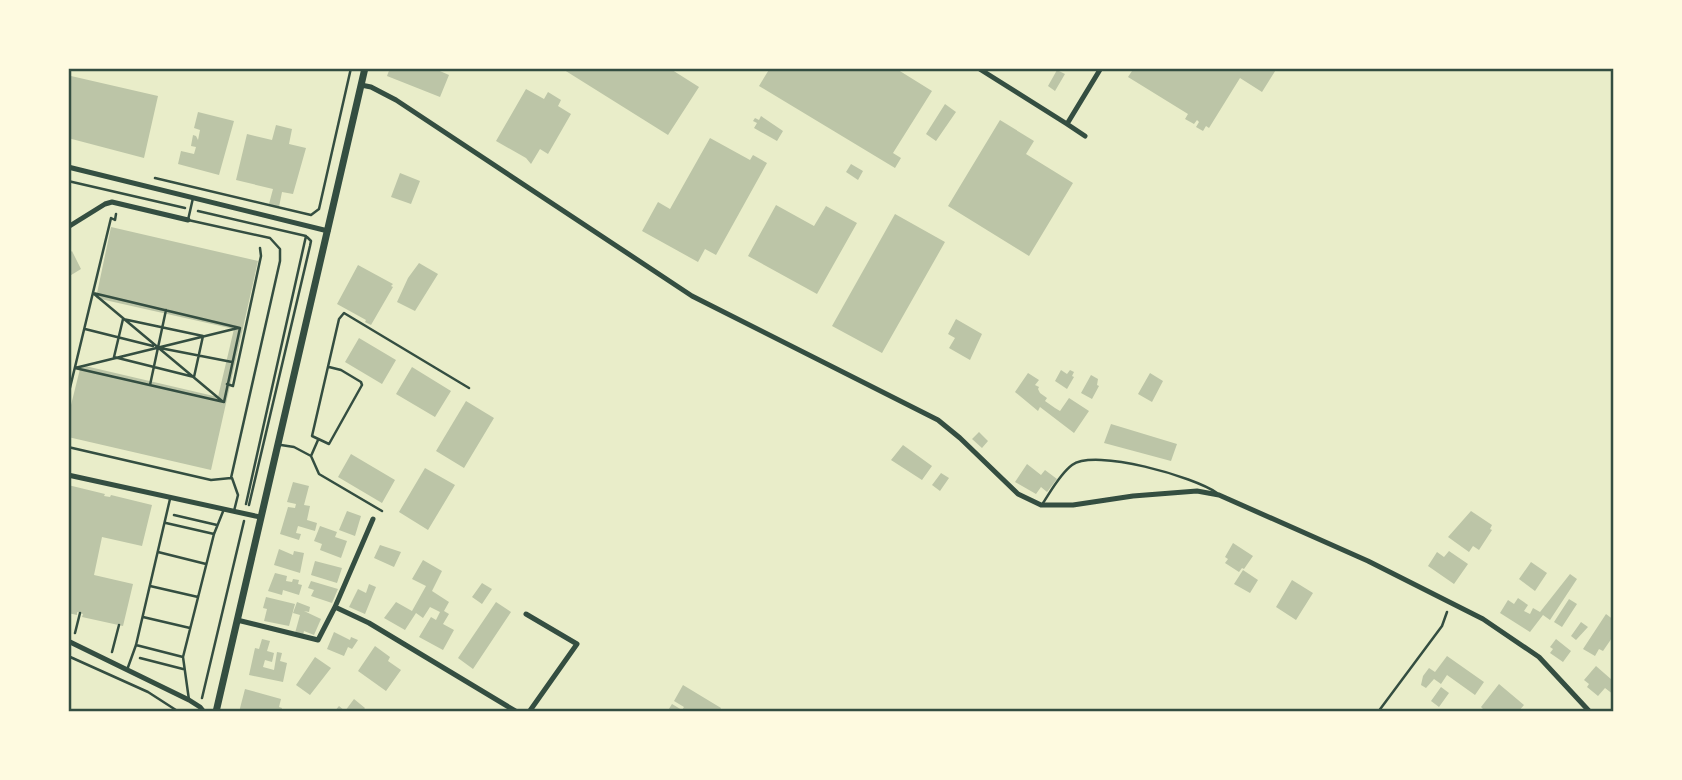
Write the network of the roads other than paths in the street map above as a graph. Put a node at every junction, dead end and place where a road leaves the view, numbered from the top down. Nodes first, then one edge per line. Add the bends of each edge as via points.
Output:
1 (365, 68) edge
2 (978, 68) edge
3 (1101, 68) edge
4 (361, 85) junction
5 (1067, 124) junction
6 (1085, 136) dead end
7 (68, 167) edge
8 (193, 197) junction
9 (188, 220) junction
10 (68, 227) edge
11 (328, 230) junction
12 (329, 367) junction
13 (469, 388) dead end
14 (318, 440) junction
15 (277, 444) junction
16 (68, 447) edge
17 (311, 456) junction
18 (68, 475) edge
19 (231, 478) junction
20 (1219, 495) junction
21 (170, 499) junction
22 (1041, 505) junction
23 (224, 509) junction
24 (234, 511) junction
25 (382, 511) dead end
26 (174, 514) dead end
27 (260, 517) junction
28 (373, 519) dead end
29 (165, 523) junction
30 (217, 525) junction
31 (214, 534) junction
32 (158, 552) junction
33 (206, 564) junction
34 (150, 586) junction
35 (198, 597) junction
36 (335, 607) junction
37 (526, 614) dead end
38 (143, 617) junction
39 (237, 620) junction
40 (190, 628) junction
41 (68, 641) edge
42 (136, 645) junction
43 (183, 657) junction
44 (140, 658) dead end
45 (183, 669) junction
46 (127, 670) junction
47 (188, 700) junction
48 (202, 709) edge
49 (216, 712) edge
50 (517, 712) edge
51 (529, 712) edge
52 (1590, 712) edge

1 - 4 main road
2 - 5 street
3 - 5 street
4 - 11 main road
4 - 22 street via 396,100 692,296 938,421 1018,494
5 - 6 street
7 - 8 street
8 - 9 lane
8 - 11 street
9 - 10 street via 112,202
9 - 19 lane via 270,238 280,249
11 - 15 main road
12 - 13 lane via 344,313
12 - 14 lane via 312,436
12 - 14 lane via 362,385 329,444
14 - 17 lane
15 - 17 lane
15 - 27 main road
16 - 19 lane via 211,480
17 - 25 lane via 320,474
18 - 21 street
19 - 24 lane via 239,495
20 - 22 street via 1197,491
20 - 22 lane via 1178,475 1089,460 1074,464
20 - 52 street via 1368,561 1483,619 1539,657
21 - 23 street
21 - 29 lane
23 - 24 street
23 - 30 lane
24 - 27 street
26 - 30 lane
27 - 39 main road
28 - 36 street
29 - 31 lane
29 - 32 lane
30 - 31 lane
31 - 33 lane
32 - 33 lane
32 - 34 lane
33 - 35 lane
34 - 35 lane
34 - 38 lane
35 - 40 lane
36 - 39 street via 318,640
36 - 50 street
37 - 51 street via 577,644
38 - 40 lane
38 - 42 lane
39 - 49 main road
40 - 43 lane
41 - 46 street
42 - 43 lane
42 - 46 lane
43 - 45 lane
44 - 45 lane
45 - 47 lane
46 - 47 street
47 - 48 street

